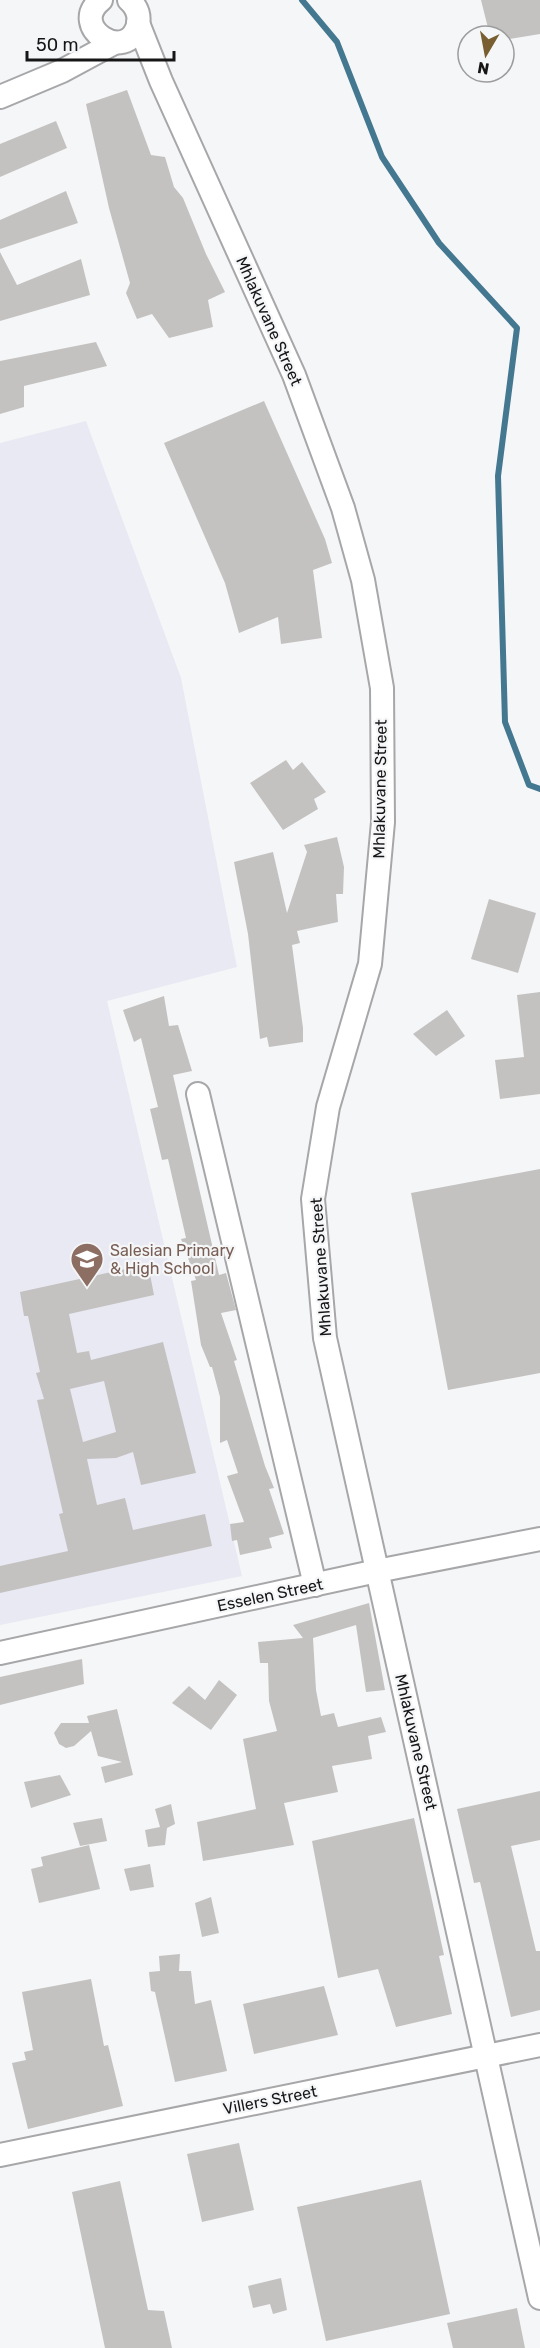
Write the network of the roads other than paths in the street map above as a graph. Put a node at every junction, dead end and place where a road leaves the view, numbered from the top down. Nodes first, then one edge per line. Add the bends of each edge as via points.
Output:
1 (101, 0) edge
2 (133, 7) edge
3 (92, 22) junction
4 (118, 42) junction
5 (62, 71) junction
6 (161, 81) junction
7 (0, 97) edge
8 (198, 1094) dead end
9 (540, 1539) edge
10 (377, 1571) junction
11 (315, 1585) junction
12 (0, 1653) edge
13 (540, 2046) edge
14 (487, 2056) junction
15 (0, 2155) edge
16 (540, 2298) edge

1 - 3 street via 94,9
2 - 4 street via 133,35
2 - 6 street, Mhlakuvane Street
3 - 4 street, Mhlakuvane Street via 102,38
3 - 5 street
4 - 5 street
4 - 6 street, Mhlakuvane Street
5 - 7 street
6 - 10 street, Mhlakuvane Street via 294,375 343,508 363,580 382,688 382,822 370,964 328,1107 313,1199 325,1338
8 - 11 street
9 - 10 street, Esselen Street
10 - 11 street, Esselen Street
10 - 14 street, Mhlakuvane Street
11 - 12 street, Esselen Street
13 - 14 street, Villers Street
14 - 15 street, Villers Street
14 - 16 street, Mhlakuvane Street

